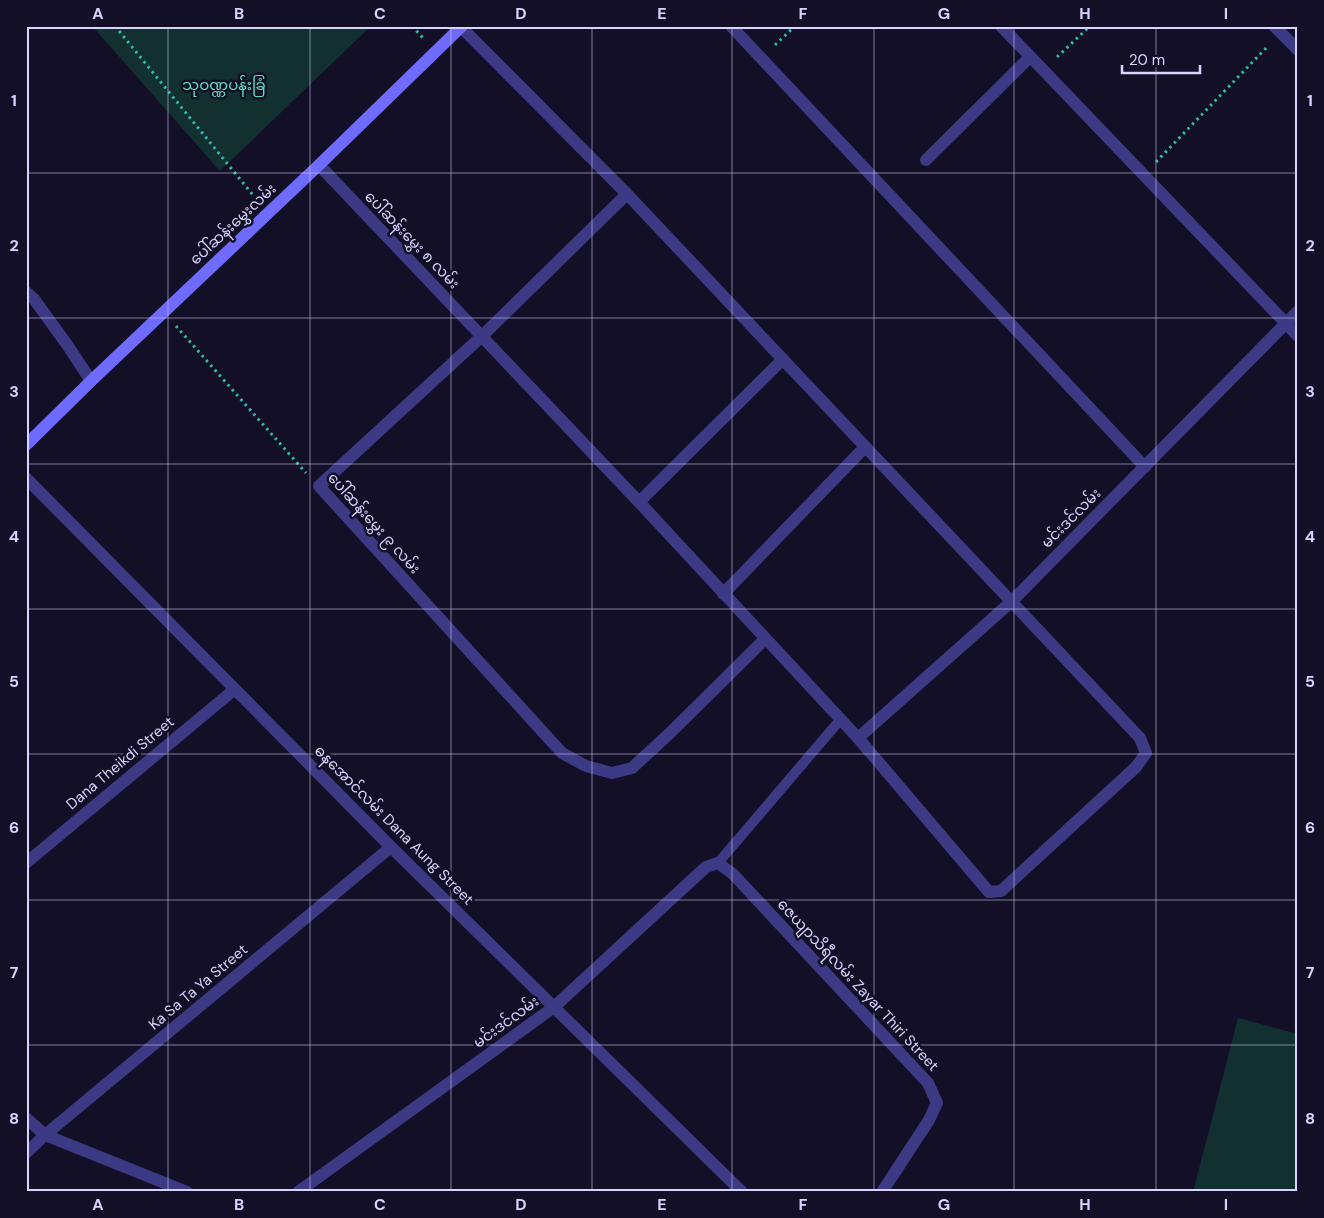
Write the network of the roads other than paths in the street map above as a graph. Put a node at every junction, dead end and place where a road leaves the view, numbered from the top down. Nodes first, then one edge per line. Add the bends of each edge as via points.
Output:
1 (731, 26) edge
2 (1000, 26) edge
3 (461, 27) edge
4 (1277, 30) edge
5 (1298, 50) edge
6 (1030, 57) junction
7 (926, 160) dead end
8 (319, 165) junction
9 (627, 194) junction
10 (26, 292) edge
11 (1298, 311) edge
12 (1286, 323) junction
13 (482, 336) junction
14 (1298, 336) edge
15 (783, 359) junction
16 (91, 381) junction
17 (26, 445) edge
18 (865, 447) junction
19 (1144, 467) junction
20 (26, 478) edge
21 (639, 502) junction
22 (723, 594) junction
23 (1011, 602) junction
24 (765, 639) junction
25 (235, 689) junction
26 (840, 720) junction
27 (858, 738) junction
28 (391, 847) junction
29 (26, 863) edge
30 (718, 863) junction
31 (554, 1007) junction
32 (26, 1118) edge
33 (45, 1135) junction
34 (26, 1153) edge
35 (187, 1192) edge
36 (298, 1192) edge
37 (742, 1192) edge
38 (882, 1192) edge

1 - 19 street
2 - 6 street
3 - 8 main road, ပေါ်ဆန်းမွှေးလမ်း
3 - 9 street
4 - 5 street
6 - 7 street
6 - 12 street
8 - 13 street, ပေါ်ဆန်းမွှေး ၈ လမ်း
8 - 16 main road, ပေါ်ဆန်းမွှေးလမ်း
9 - 13 street
9 - 15 street
10 - 16 street
11 - 12 street, မင်းဒင်လမ်း
12 - 14 street
12 - 19 street, မင်းဒင်လမ်း
13 - 21 street, ပေါ်ဆန်းမွှေး ၈ လမ်း
13 - 24 street, ပေါ်ဆန်းမွှေး ၉ လမ်း via 319,486 562,754 586,766 612,773 632,768
15 - 18 street
15 - 21 street
16 - 17 main road, ပေါ်ဆန်းမွှေးလမ်း
18 - 22 street
18 - 23 street
19 - 23 street, မင်းဒင်လမ်း
20 - 25 street, ဓနအောင်လမ်း Dana Aung Street
21 - 22 street, ပေါ်ဆန်းမွှေး ၈ လမ်း
22 - 24 street, ပေါ်ဆန်းမွှေး ၈ လမ်း
23 - 27 street, မင်းဒင်လမ်း
23 - 27 street, ပေါ်ဆန်းမွှေး ၈ လမ်း via 1140,738 1146,753 1136,768 1001,891 989,892
24 - 26 street, ပေါ်ဆန်းမွှေး ၈ လမ်း
25 - 28 street, ဓနအောင်လမ်း Dana Aung Street
25 - 29 street, Dana Theikdi Street
26 - 27 street, ပေါ်ဆန်းမွှေး ၈ လမ်း
26 - 30 lane
28 - 31 street, ဓနအောင်လမ်း Dana Aung Street
28 - 33 street, Ka Sa Ta Ya Street
30 - 31 street, မင်းဒင်လမ်း via 706,867
30 - 38 street, ဇေယျာသိရီလမ်း Zayar Thiri Street via 733,874 928,1083 937,1103
31 - 36 street, မင်းဒင်လမ်း
31 - 37 street, ဓနအောင်လမ်း Dana Aung Street
32 - 33 street
33 - 34 street, Ka Sa Ta Ya Street
33 - 35 street

